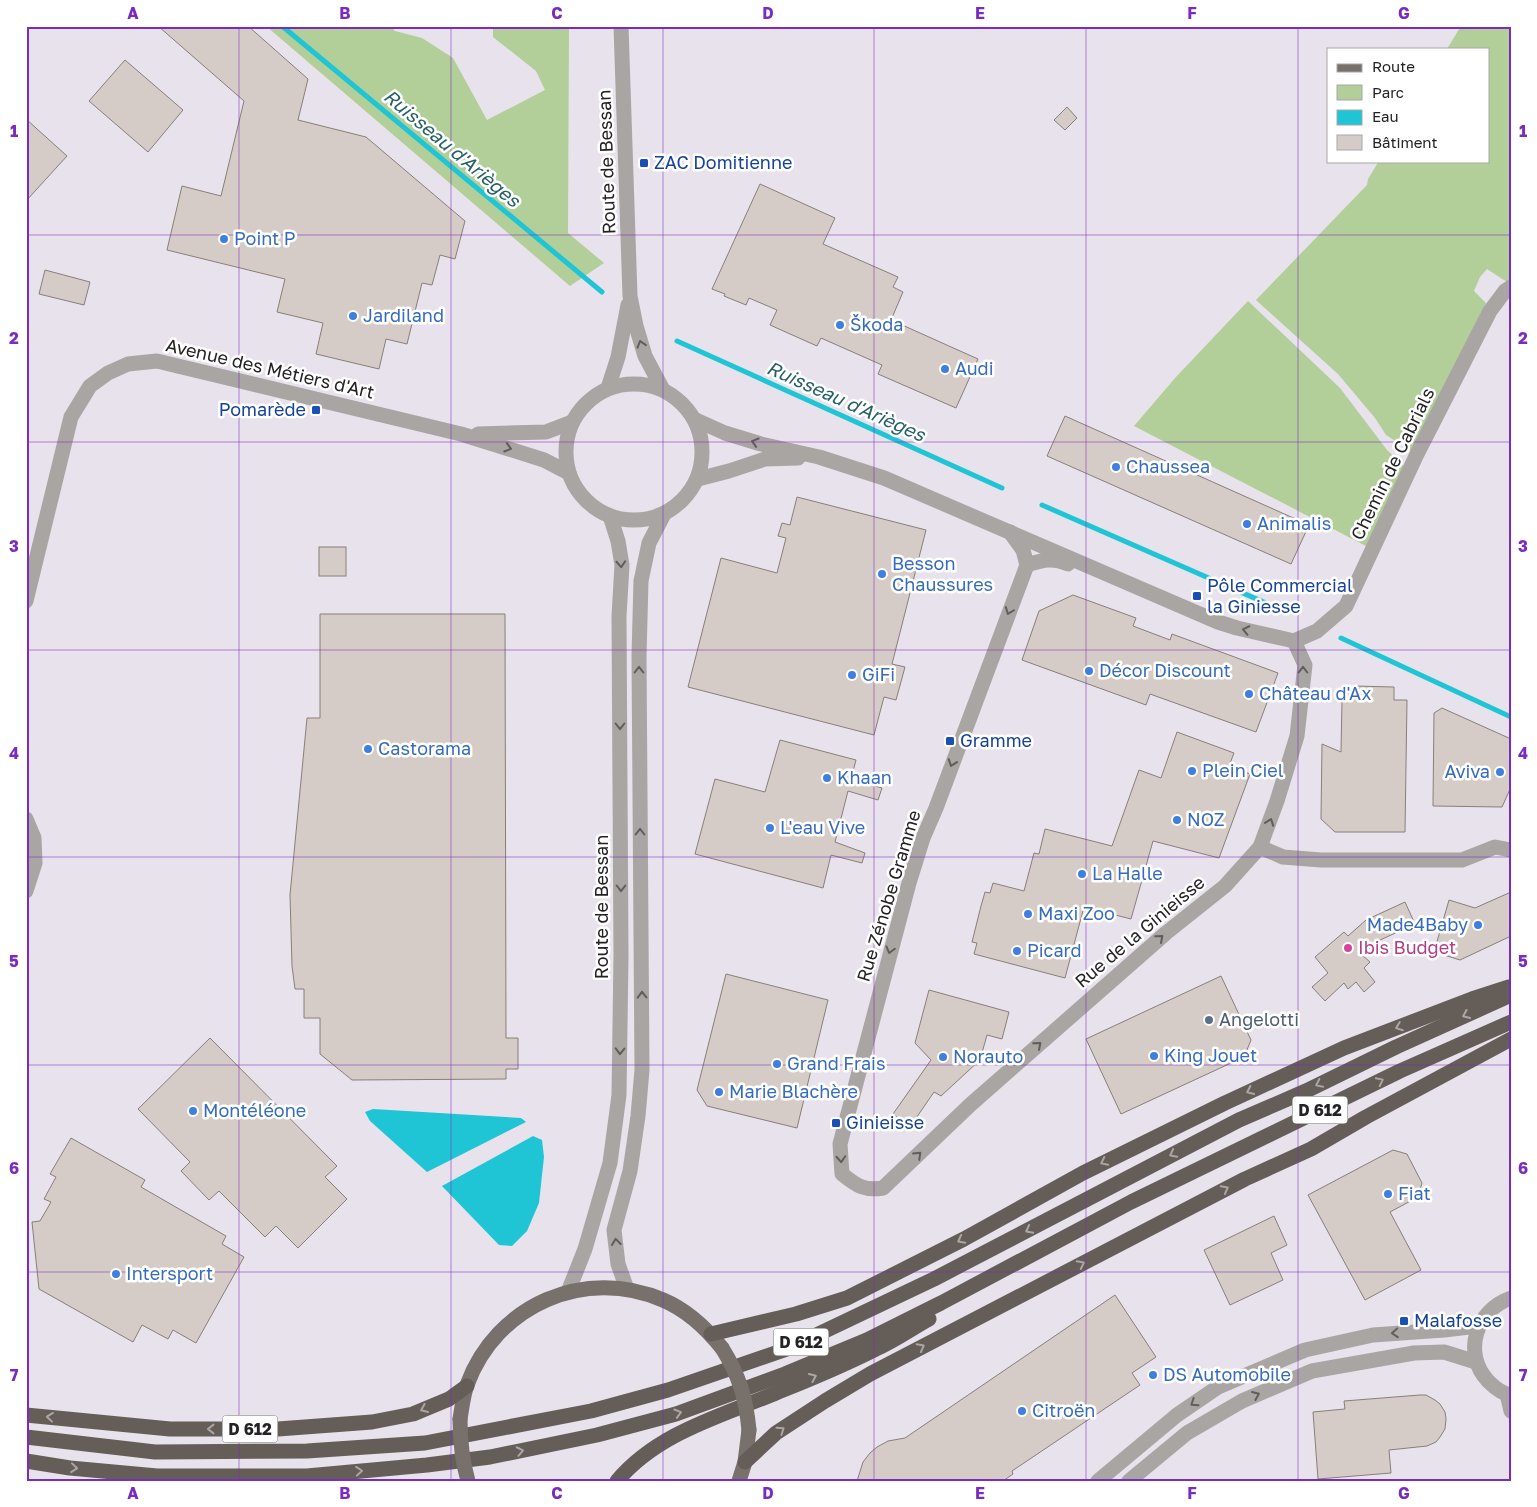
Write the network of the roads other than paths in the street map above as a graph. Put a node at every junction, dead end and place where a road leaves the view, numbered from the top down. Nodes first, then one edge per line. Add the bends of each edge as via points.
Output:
1 (622, 26) edge
2 (1511, 287) edge
3 (630, 296) junction
4 (608, 388) junction
5 (662, 388) junction
6 (696, 420) junction
7 (572, 422) junction
8 (462, 434) junction
9 (819, 457) junction
10 (569, 473) junction
11 (698, 479) junction
12 (664, 514) junction
13 (610, 516) junction
14 (1009, 531) junction
15 (1027, 566) junction
16 (1154, 595) junction
17 (26, 601) edge
18 (1294, 641) junction
19 (26, 819) edge
20 (1260, 847) junction
21 (1511, 850) edge
22 (26, 891) edge
23 (1511, 987) edge
24 (1511, 996) edge
25 (1511, 1022) edge
26 (1511, 1038) edge
27 (883, 1188) joint
28 (1131, 1202) junction
29 (627, 1289) junction
30 (568, 1292) junction
31 (1511, 1298) edge
32 (1478, 1326) junction
33 (711, 1334) junction
34 (1476, 1362) junction
35 (467, 1386) junction
36 (1509, 1395) edge
37 (1511, 1411) edge
38 (26, 1415) edge
39 (26, 1437) edge
40 (26, 1461) edge
41 (745, 1462) junction
42 (468, 1481) edge
43 (617, 1481) edge
44 (740, 1481) edge
45 (1098, 1481) edge
46 (1129, 1481) edge

1 - 3 street, Route de Bessan
2 - 18 street, Chemin de Cabrials via 1490,311 1417,454 1346,606 1317,631
3 - 4 street, Route de Bessan via 618,357
5 -> 3 street, Route de Bessan via 645,356
4 - 5 street via 630,382
4 - 7 street via 586,402
5 - 6 street via 684,403
9 -> 6 street via 761,444
6 - 11 street via 704,451
7 - 8 street, Avenue des Métiers d'Art via 546,432
7 - 10 street via 565,448
8 -> 10 street, Avenue des Métiers d'Art via 544,460
8 - 17 street, Avenue des Métiers d'Art via 157,360 128,364 90,386 71,417
9 - 11 street via 765,459
9 - 14 street via 884,478
10 - 13 street via 584,499
11 - 12 street via 681,502
12 - 13 street via 631,520
29 -> 12 street via 618,1264 614,1230 630,1171 642,1070 641,581 649,543
13 -> 30 street, Route de Bessan via 622,565 619,616 619,1095 610,1163 585,1249
14 - 15 street via 1023,550
14 - 16 street
15 - 16 street via 1041,560 1058,559 1119,586
15 -> 27 street, Rue Zénobe Gramme via 923,838 890,950 840,1144 842,1174 864,1189
18 -> 16 street via 1218,622
20 -> 18 street, Rue de la Ginieisse via 1298,736 1305,665
19 - 22 street via 34,838 35,863
20 - 21 street via 1283,857 1321,860 1462,860 1495,847
27 -> 20 street, Rue de la Ginieisse via 970,1105 1166,933 1225,886
23 -> 33 highway, D 612 via 1344,1048 1224,1103 1083,1172 964,1239 847,1298
24 -> 39 highway, D 612 via 1239,1120 934,1279 787,1349 668,1390 592,1411 415,1443 307,1451 155,1452
28 -> 25 highway, D 612 via 1400,1071
41 -> 26 highway, D 612 via 776,1432 870,1374 1245,1179 1311,1149
40 -> 28 highway, D 612 via 157,1476 307,1476 490,1457 597,1435 676,1414 867,1340
43 -> 28 highway via 655,1446 877,1349
29 - 30 main road via 594,1288
29 - 33 main road via 646,1293 681,1309
30 - 35 main road via 530,1308 513,1320 485,1350
31 - 32 street via 1495,1306
32 - 34 street via 1474,1350
32 -> 45 street via 1373,1335 1305,1350 1218,1387 1177,1415
33 - 41 main road, bridge via 742,1387 748,1430
34 - 36 street via 1493,1387
46 -> 34 street via 1187,1434 1242,1401 1312,1371 1414,1353 1444,1352
35 -> 38 highway, D 612 via 449,1399 413,1414 372,1422 278,1429 170,1429
35 - 42 main road, bridge via 460,1419 460,1440
36 - 37 street
41 - 44 main road

